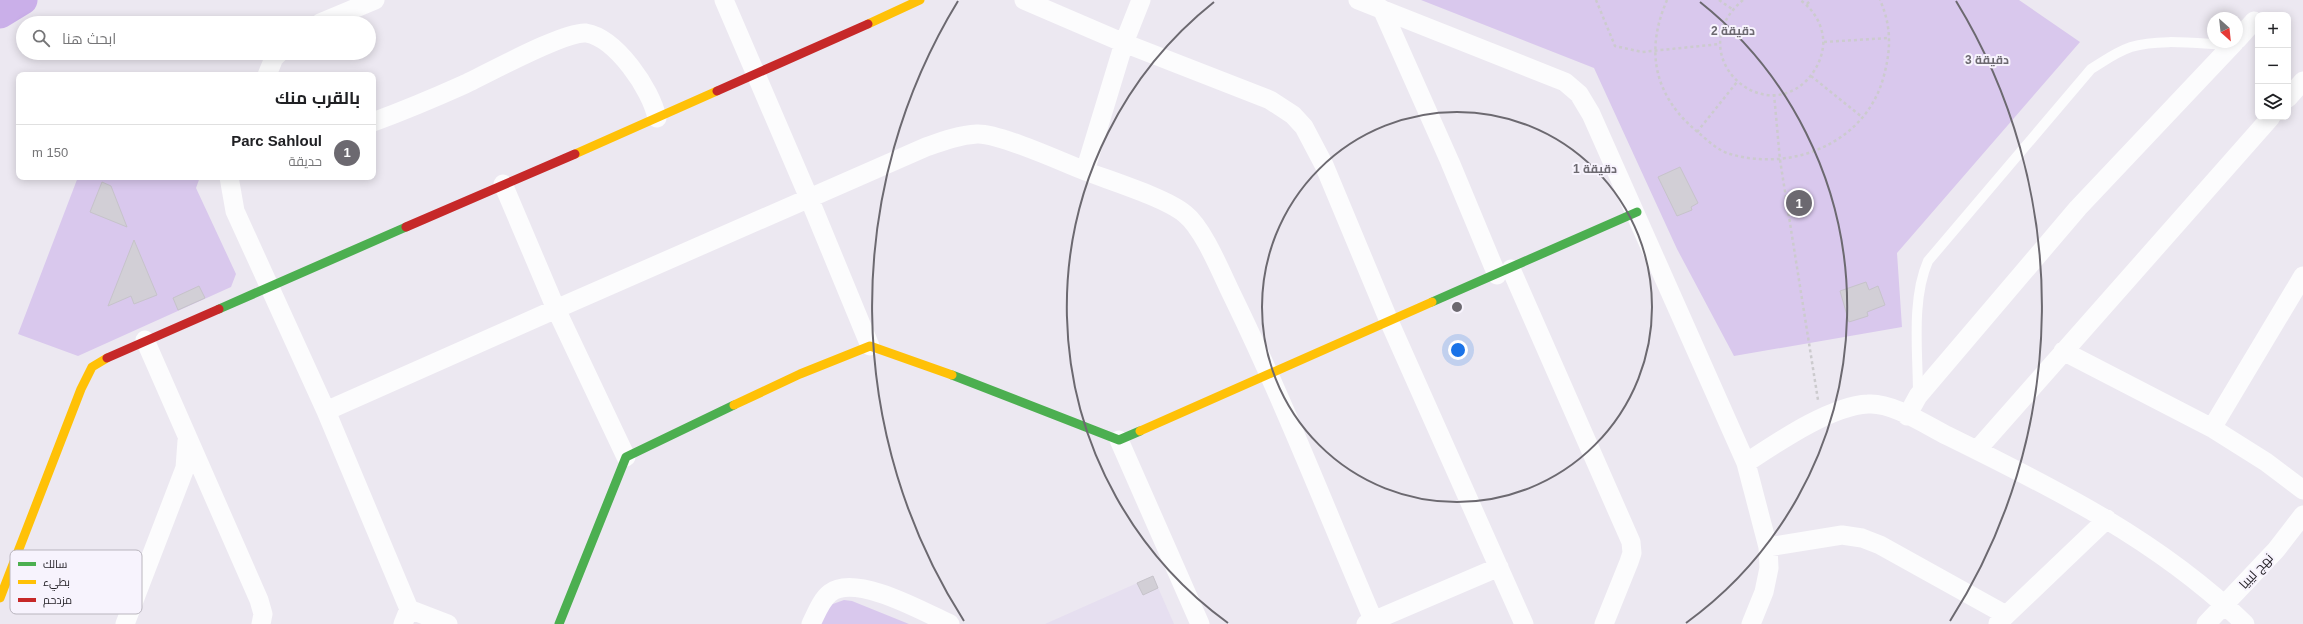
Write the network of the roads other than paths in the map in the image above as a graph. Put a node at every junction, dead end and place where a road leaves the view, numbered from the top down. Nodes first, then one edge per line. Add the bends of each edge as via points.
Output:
1 (375, 0) edge
2 (724, 0) edge
3 (920, 0) edge
4 (1024, 0) edge
5 (1141, 0) edge
6 (1358, 0) edge
7 (1382, 9) junction
8 (337, 16) edge
9 (2254, 21) dead end
10 (2243, 33) edge
11 (2207, 42) edge
12 (1124, 43) junction
13 (2229, 48) edge
14 (273, 60) edge
15 (268, 72) edge
16 (755, 74) junction
17 (2303, 81) edge
18 (2291, 95) edge
19 (657, 118) junction
20 (2268, 120) edge
21 (376, 121) edge
22 (1085, 171) junction
23 (229, 180) edge
24 (503, 184) junction
25 (809, 198) junction
26 (1637, 212) junction
27 (1504, 272) junction
28 (2303, 276) edge
29 (269, 286) junction
30 (556, 309) junction
31 (1390, 322) junction
32 (145, 340) junction
33 (870, 346) junction
34 (2063, 351) junction
35 (1270, 375) junction
36 (1918, 396) junction
37 (326, 411) junction
38 (1907, 416) junction
39 (2212, 428) junction
40 (186, 435) junction
41 (1119, 440) junction
42 (1977, 450) junction
43 (626, 457) junction
44 (1746, 463) junction
45 (2303, 490) edge
46 (2303, 515) edge
47 (2107, 519) junction
48 (1768, 547) junction
49 (18, 550) edge
50 (1499, 567) junction
51 (10, 572) edge
52 (142, 580) edge
53 (0, 598) edge
54 (2225, 605) junction
55 (129, 614) edge
56 (406, 616) edge
57 (2001, 620) edge
58 (1371, 623) edge
59 (1754, 623) edge
60 (125, 624) edge
61 (261, 624) edge
62 (448, 624) edge
63 (560, 624) edge
64 (811, 624) edge
65 (950, 624) edge
66 (1200, 624) edge
67 (1524, 624) edge
68 (1604, 624) edge
69 (2206, 624) edge
70 (2245, 624) edge

1 - 8 street
2 - 16 street
3 - 16 street
4 - 12 street
5 - 12 street
6 - 7 street
7 - 26 street via 1565,82 1579,94 1592,114
7 - 27 street via 1450,162
9 - 10 street
11 - 36 lane via 2149,43 2125,50 2091,69 1928,261 1921,277 1918,294
12 - 22 street
12 - 31 street via 1270,100 1293,115 1311,138 1324,165
13 - 36 street via 2078,208
14 - 15 street
16 - 19 street
16 - 25 street
17 - 18 street
19 - 21 street via 654,104 634,70 606,41 585,33 573,34 553,42 462,85
19 - 24 street
20 - 34 street
22 - 25 street via 1001,138 979,134 956,137 926,147
22 - 35 street via 1185,214 1210,251
23 - 29 street via 235,211
24 - 29 street
24 - 30 street
25 - 30 street
25 - 33 street
26 - 27 street
26 - 44 street
27 - 31 street
27 - 68 street via 1631,542 1630,562
28 - 39 street
29 - 32 street
29 - 37 street
30 - 37 street
30 - 43 street
31 - 35 street
31 - 50 street
32 - 40 street
32 - 49 street via 92,367 80,389
33 - 41 street
33 - 43 street via 800,374
34 - 39 street
34 - 42 street
35 - 41 street
35 - 58 street
36 - 38 street
37 - 56 street
38 - 42 street
38 - 44 street via 1890,408 1868,404 1854,406 1780,440
39 - 45 street via 2266,462
40 - 52 street via 185,468
40 - 61 street via 259,600 263,614
41 - 66 street
42 - 47 street
43 - 63 street
44 - 48 street
46 - 54 street, نهج ليبيا via 2276,550
47 - 54 street via 2165,556
47 - 57 street
48 - 57 street via 1842,535 1862,538 1880,545
48 - 59 street via 1764,592
50 - 58 street
50 - 67 street
51 - 53 street
54 - 69 street, نهج ليبيا
54 - 70 street
55 - 60 street
56 - 62 street
64 - 65 street via 830,593 837,588 852,586 874,591

